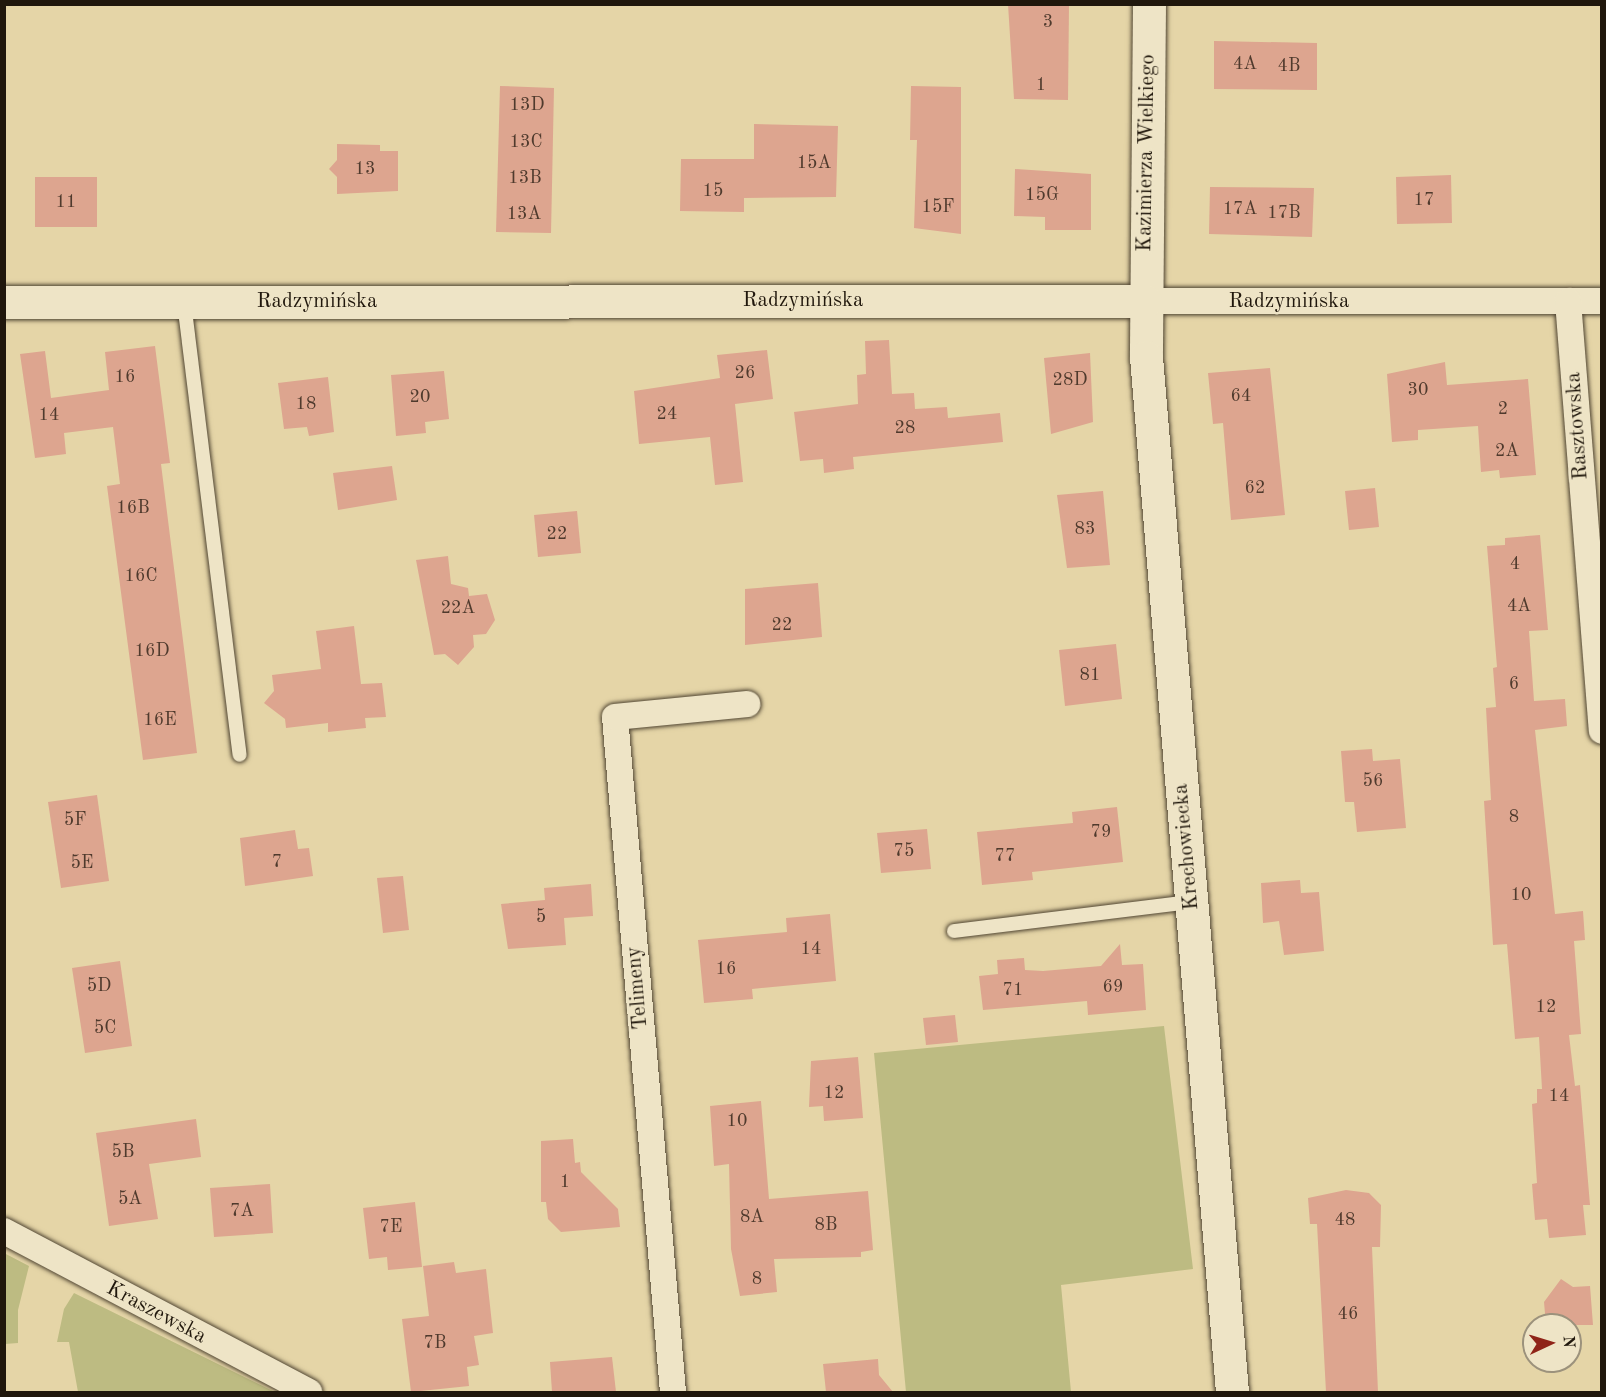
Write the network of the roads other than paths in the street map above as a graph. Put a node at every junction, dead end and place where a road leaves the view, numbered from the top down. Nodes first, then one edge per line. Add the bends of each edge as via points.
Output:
1 (1149, 4) edge
2 (1145, 301) junction
3 (1568, 301) junction
4 (1602, 301) edge
5 (4, 302) edge
6 (184, 302) junction
7 (747, 704) dead end
8 (1602, 731) edge
9 (240, 755) dead end
10 (1191, 902) junction
11 (954, 931) dead end
12 (4, 1231) edge
13 (309, 1392) edge
14 (673, 1392) edge
15 (1232, 1392) edge

1 - 2 street, Kazimierza Wielkiego
2 - 3 street, Radzymińska
2 - 6 street, Radzymińska
2 - 10 street, Krechowiecka
3 - 4 street, Radzymińska
3 - 8 street, Rasztowska
5 - 6 street, Radzymińska
6 - 9 lane
7 - 14 street, Telimeny via 615,717
10 - 11 lane
10 - 15 street, Krechowiecka
12 - 13 street, Kraszewska

